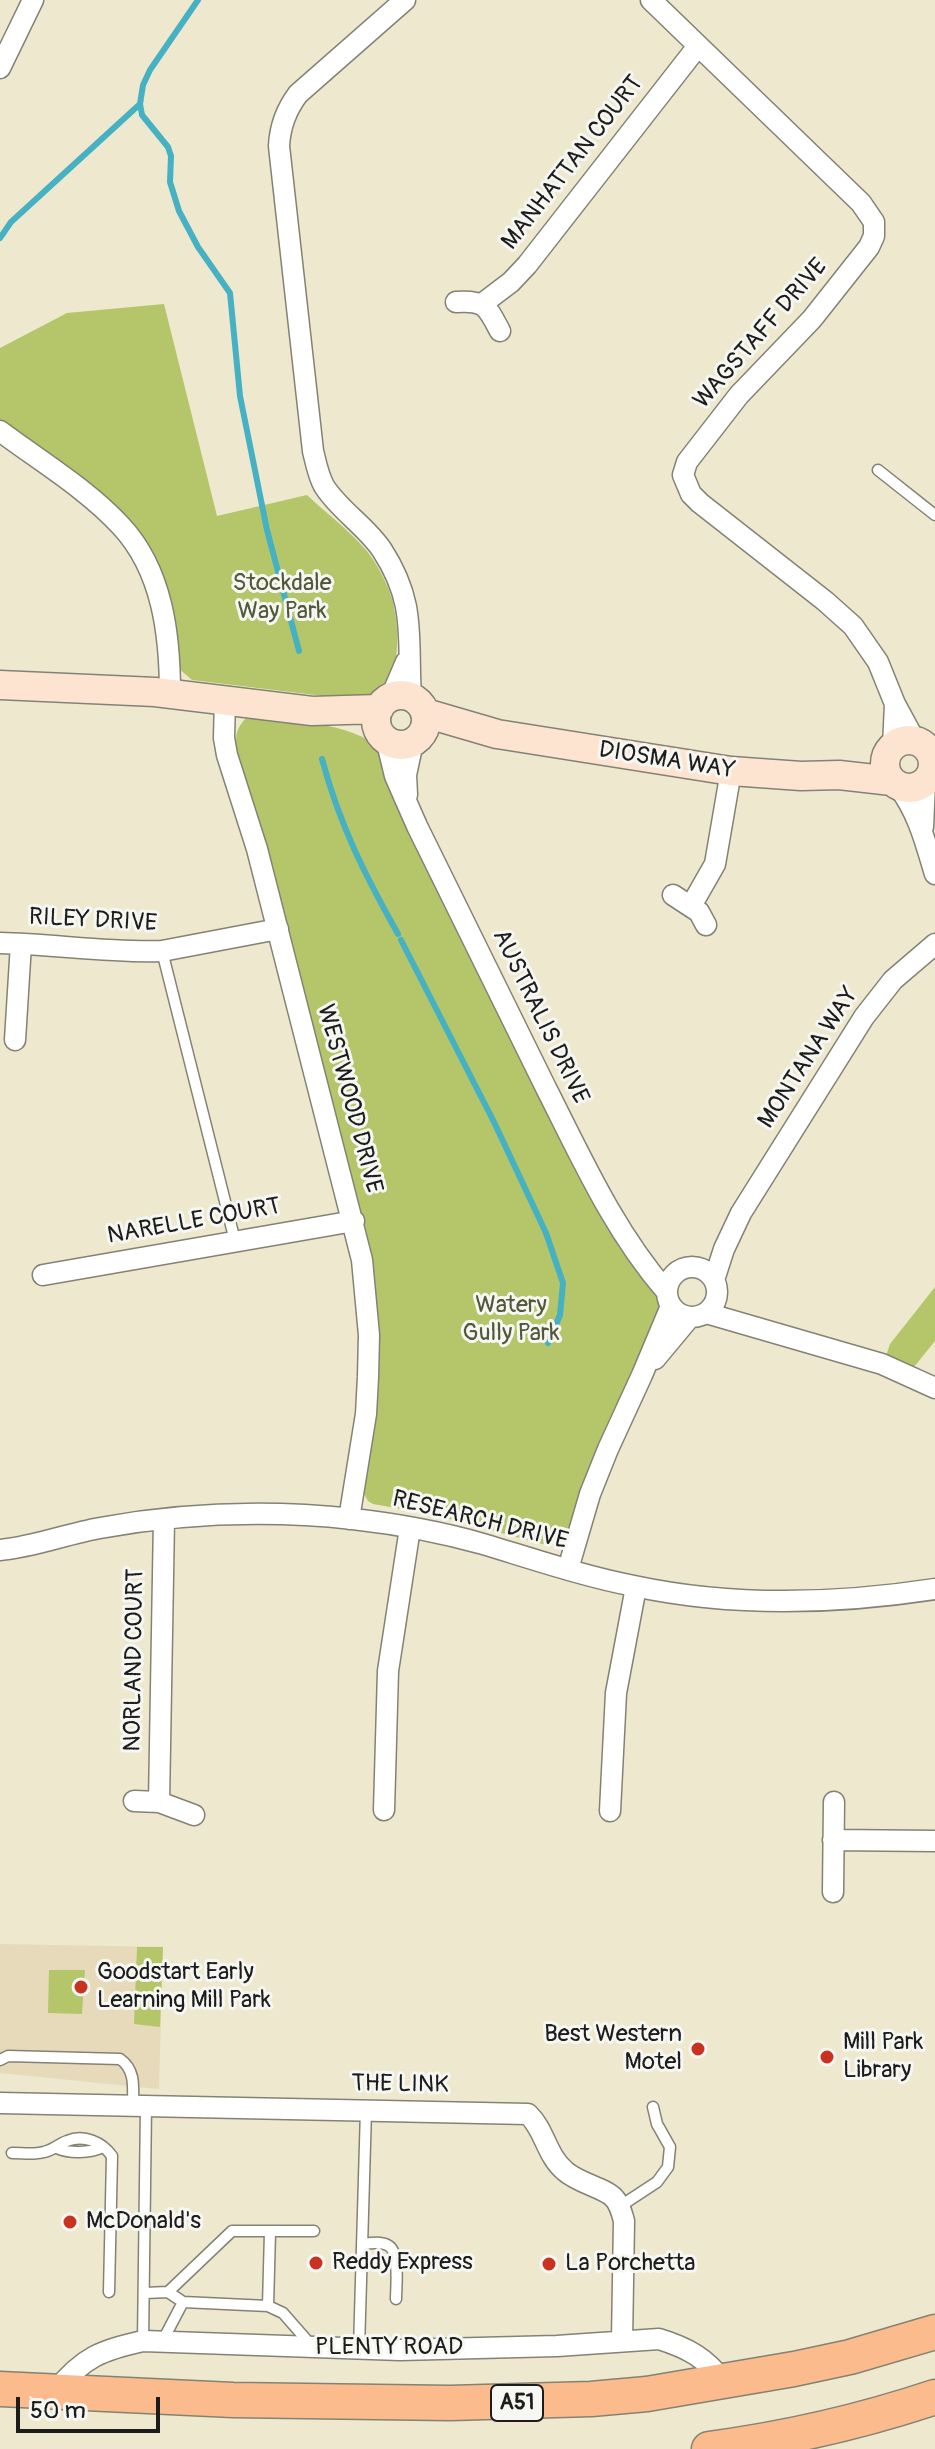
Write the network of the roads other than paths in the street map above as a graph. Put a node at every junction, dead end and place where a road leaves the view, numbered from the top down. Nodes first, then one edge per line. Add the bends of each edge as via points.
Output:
1 (33, 0) edge
2 (405, 0) edge
3 (651, 0) edge
4 (698, 46) junction
5 (0, 68) edge
6 (456, 302) dead end
7 (482, 304) junction
8 (500, 331) dead end
9 (0, 431) edge
10 (878, 470) dead end
11 (935, 515) edge
12 (0, 685) edge
13 (162, 693) junction
14 (225, 700) junction
15 (401, 721) junction
16 (914, 764) edge
17 (731, 771) junction
18 (935, 874) edge
19 (706, 925) dead end
20 (278, 929) junction
21 (0, 943) edge
22 (21, 944) junction
23 (935, 944) edge
24 (162, 951) junction
25 (15, 1040) dead end
26 (741, 1213) junction
27 (354, 1221) junction
28 (235, 1241) junction
29 (635, 1250) junction
30 (687, 1268) junction
31 (43, 1275) dead end
32 (716, 1286) junction
33 (669, 1299) junction
34 (698, 1315) junction
35 (758, 1327) junction
36 (642, 1375) junction
37 (935, 1388) edge
38 (164, 1519) junction
39 (349, 1519) junction
40 (410, 1528) junction
41 (4, 1552) edge
42 (568, 1569) junction
43 (636, 1587) junction
44 (935, 1589) edge
45 (134, 1801) dead end
46 (159, 1802) junction
47 (834, 1802) dead end
48 (384, 1810) dead end
49 (610, 1811) dead end
50 (194, 1815) dead end
51 (833, 1840) junction
52 (935, 1841) edge
53 (833, 1892) dead end
54 (0, 2060) edge
55 (0, 2103) edge
56 (140, 2106) junction
57 (653, 2107) dead end
58 (366, 2110) junction
59 (12, 2153) dead end
60 (619, 2207) junction
61 (314, 2231) dead end
62 (270, 2232) junction
63 (362, 2244) junction
64 (109, 2292) dead end
65 (168, 2292) junction
66 (145, 2293) junction
67 (396, 2299) dead end
68 (183, 2302) junction
69 (268, 2306) junction
70 (927, 2332) edge
71 (622, 2341) junction
72 (152, 2342) junction
73 (314, 2347) junction
74 (359, 2349) junction
75 (724, 2382) junction
76 (0, 2389) edge
77 (56, 2391) junction
78 (932, 2400) edge
79 (709, 2449) edge

1 - 5 street
2 - 15 street via 298,94 282,123 279,146 313,451 325,488 381,549 405,597 408,658
3 - 4 street, WAGSTAFF DRIVE
4 - 7 street, MANHATTAN COURT via 527,265
4 - 16 street, WAGSTAFF DRIVE via 861,203 875,228 869,247 826,303 739,395 694,453 684,469 685,482 700,503 853,626 878,662
6 - 7 street
7 - 8 street
9 - 13 street via 90,498 136,546 157,587 164,616 170,667
10 - 11 lane
12 - 13 street, DIOSMA WAY
13 - 14 street, DIOSMA WAY
14 - 15 street, DIOSMA WAY
14 - 20 street, WESTWOOD DRIVE via 227,755
15 - 17 street, DIOSMA WAY
15 - 29 street, AUSTRALIS DRIVE via 395,776 582,1159
16 - 17 street, DIOSMA WAY via 839,775
16 - 18 street
17 - 19 street via 715,864 682,901 699,912
20 - 24 street, RILEY DRIVE
20 - 27 street, WESTWOOD DRIVE
21 - 22 street, RILEY DRIVE
22 - 24 street, RILEY DRIVE
22 - 25 street
23 - 26 street, MONTANA WAY via 872,1005
24 - 28 lane
26 - 30 street, MONTANA WAY
26 - 32 street, MONTANA WAY via 724,1249
27 - 28 street, NARELLE COURT
27 - 39 street, WESTWOOD DRIVE via 367,1297 368,1377
28 - 31 street, NARELLE COURT
29 - 30 street via 663,1264
29 - 33 street, AUSTRALIS DRIVE
30 - 32 street via 706,1270
30 - 33 street via 670,1278
32 - 34 street via 714,1304
32 - 35 street
33 - 34 street via 679,1314
33 - 36 street
34 - 35 street
34 - 36 street
35 - 37 street via 882,1364
36 - 42 street via 595,1482
38 - 39 street, RESEARCH DRIVE via 261,1513
38 - 41 street, RESEARCH DRIVE via 99,1528
38 - 46 street, NORLAND COURT
39 - 40 street, RESEARCH DRIVE
40 - 42 street, RESEARCH DRIVE
40 - 48 street via 388,1671
42 - 43 street, RESEARCH DRIVE
43 - 44 street, RESEARCH DRIVE via 779,1600
43 - 49 street via 616,1693
45 - 46 street
46 - 50 street
47 - 51 street
51 - 52 street
51 - 53 street
54 - 56 lane via 120,2059 131,2071
55 - 56 street, THE LINK
56 - 58 street, THE LINK
56 - 66 lane
57 - 60 lane via 670,2147 668,2167 657,2182
58 - 60 street, THE LINK via 528,2114 558,2165 614,2198
58 - 63 lane
59 - 64 lane via 103,2147 112,2156
60 - 71 street via 624,2221
61 - 62 lane
62 - 65 lane via 232,2231
62 - 69 lane
63 - 67 lane via 389,2245 393,2251
63 - 74 lane
65 - 66 lane
65 - 68 lane
66 - 72 lane
68 - 69 lane
68 - 72 lane
69 - 73 lane via 283,2313
70 - 75 highway, A51 via 836,2360
71 - 74 street, PLENTY ROAD
71 - 75 street, PLENTY ROAD via 659,2339 675,2344 711,2365
72 - 73 street, PLENTY ROAD
72 - 77 street, PLENTY ROAD via 116,2346 89,2358
73 - 74 street, PLENTY ROAD
75 - 77 highway, A51 via 522,2403 233,2400
76 - 77 highway, A51
78 - 79 highway

